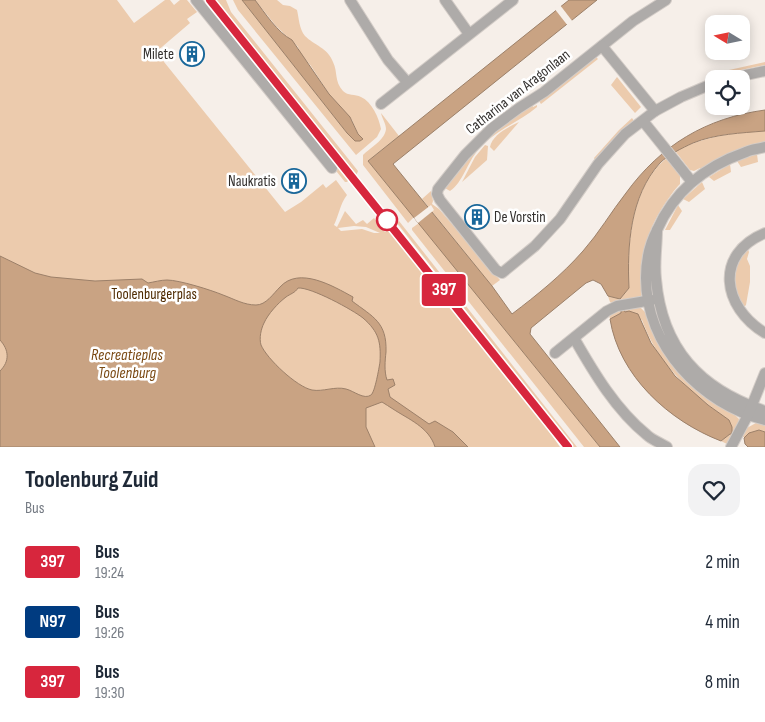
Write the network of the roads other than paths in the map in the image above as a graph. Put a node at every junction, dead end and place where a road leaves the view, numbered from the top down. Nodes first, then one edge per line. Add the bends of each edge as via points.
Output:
1 (196, 0) edge
2 (350, 0) edge
3 (445, 0) edge
4 (514, 0) edge
5 (666, 0) edge
6 (469, 34) junction
7 (602, 46) junction
8 (765, 71) edge
9 (750, 74) edge
10 (407, 82) junction
11 (705, 86) edge
12 (381, 104) dead end
13 (655, 111) junction
14 (643, 121) junction
15 (765, 147) edge
16 (332, 168) dead end
17 (692, 182) junction
18 (765, 232) edge
19 (653, 300) junction
20 (765, 333) edge
21 (574, 338) junction
22 (555, 353) dead end
23 (765, 373) edge
24 (750, 411) junction
25 (765, 411) edge
26 (765, 420) edge
27 (647, 436) junction
28 (653, 447) edge
29 (667, 447) edge
30 (731, 447) edge

1 - 16 street
2 - 10 street via 388,60
3 - 6 street
4 - 6 street
5 - 7 street, Catharina van Aragonlaan
6 - 10 street
7 - 13 street
7 - 14 street, Catharina van Aragonlaan via 492,128 438,189 440,200 496,270 502,273 535,246 560,219 610,149
8 - 9 street
10 - 12 street
11 - 13 street
13 - 14 street
14 - 17 street
15 - 17 street via 718,164
17 - 19 street via 673,200 651,241 648,257
18 - 20 street via 739,250 733,259 729,279 741,312
19 - 21 street via 617,306
19 - 24 street via 662,339 692,380 716,399
21 - 22 street
21 - 27 street via 608,392
23 - 24 street
24 - 25 street
24 - 26 street
24 - 30 street
27 - 28 street
27 - 29 street

